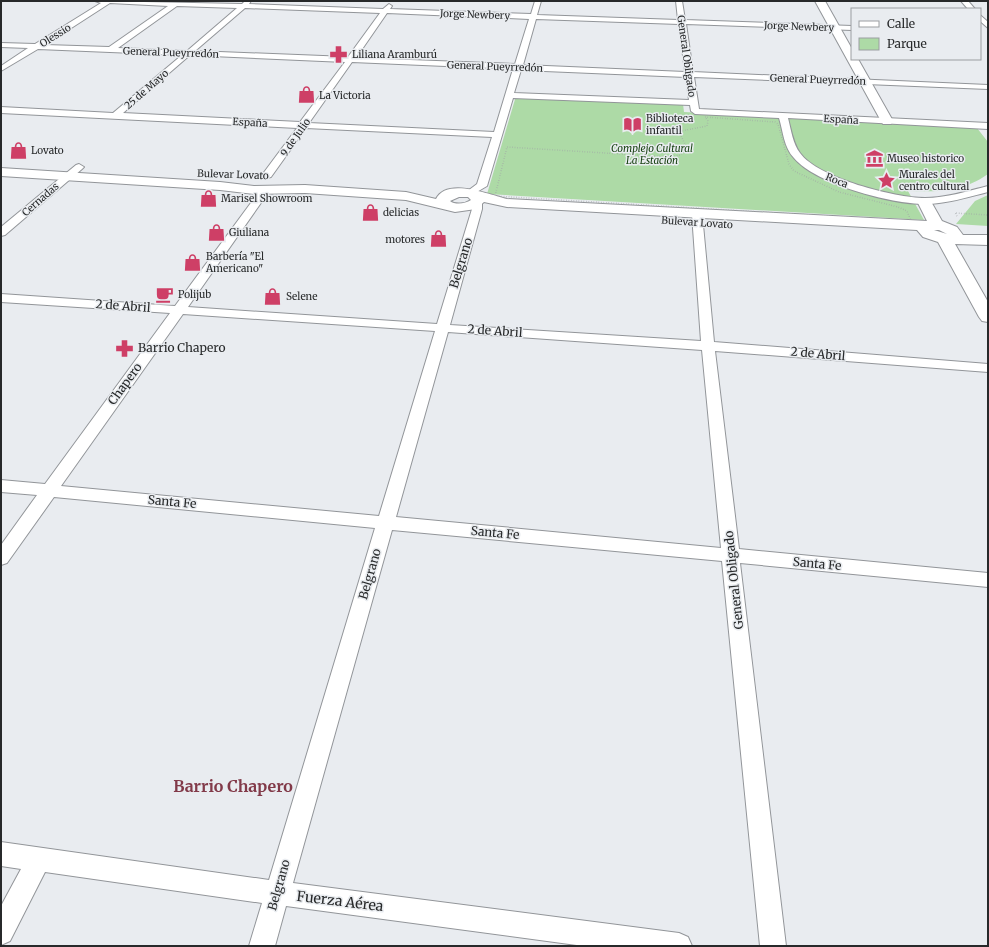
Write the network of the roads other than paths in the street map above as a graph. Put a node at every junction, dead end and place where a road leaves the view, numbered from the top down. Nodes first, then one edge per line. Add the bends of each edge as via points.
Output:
1 (98, 1) edge
2 (109, 1) edge
3 (392, 1) edge
4 (538, 1) edge
5 (679, 1) edge
6 (820, 1) edge
7 (175, 4) junction
8 (246, 4) edge
9 (385, 11) junction
10 (533, 16) junction
11 (981, 20) edge
12 (682, 22) junction
13 (835, 27) junction
14 (851, 28) edge
15 (987, 30) edge
16 (1, 45) edge
17 (36, 47) junction
18 (110, 50) junction
19 (188, 53) junction
20 (851, 56) edge
21 (349, 60) junction
22 (853, 60) edge
23 (519, 67) junction
24 (1, 68) edge
25 (688, 74) junction
26 (865, 81) junction
27 (988, 87) edge
28 (510, 95) junction
29 (694, 107) junction
30 (1, 110) edge
31 (115, 116) junction
32 (783, 116) junction
33 (887, 121) junction
34 (303, 125) junction
35 (988, 126) edge
36 (498, 135) junction
37 (1, 162) edge
38 (79, 166) junction
39 (1, 172) edge
40 (67, 176) junction
41 (261, 176) junction
42 (410, 184) dead end
43 (436, 186) dead end
44 (988, 189) edge
45 (259, 190) junction
46 (472, 198) junction
47 (924, 201) junction
48 (445, 205) junction
49 (697, 218) junction
50 (988, 231) edge
51 (940, 232) junction
52 (1, 233) edge
53 (988, 240) edge
54 (1, 298) edge
55 (178, 310) junction
56 (988, 317) edge
57 (441, 328) junction
58 (708, 346) junction
59 (988, 368) edge
60 (1, 486) edge
61 (49, 491) junction
62 (385, 522) junction
63 (731, 555) junction
64 (1, 558) edge
65 (988, 580) edge
66 (1, 854) edge
67 (38, 860) junction
68 (277, 893) junction
69 (1, 932) edge
70 (262, 946) edge
71 (679, 946) edge
72 (773, 946) edge

1 - 2 street, Jorge Newbery
2 - 7 street, Jorge Newbery
2 - 17 street, Olessio
3 - 9 street, 9 de Julio
4 - 10 street, Belgrano
5 - 12 street, General Obligado
6 - 13 main road
7 - 8 street, Jorge Newbery
7 - 18 street
8 - 9 street, Jorge Newbery
8 - 19 street, 25 de Mayo
9 - 10 street, Jorge Newbery
9 - 21 street, 9 de Julio
10 - 12 street, Jorge Newbery
10 - 23 street, Belgrano
11 - 15 street
12 - 13 street, Jorge Newbery
12 - 25 street, General Obligado
13 - 14 street, Jorge Newbery
13 - 20 main road
16 - 17 street, General Pueyrredón
17 - 18 street, General Pueyrredón
17 - 24 street, Olessio
18 - 19 street, General Pueyrredón
19 - 21 street, General Pueyrredón
19 - 31 street, 25 de Mayo
21 - 23 street, General Pueyrredón
21 - 34 street, 9 de Julio
22 - 26 main road
23 - 25 street, General Pueyrredón
23 - 28 street, Belgrano
25 - 26 street, General Pueyrredón
25 - 29 street, General Obligado
26 - 27 street, General Pueyrredón
26 - 33 main road
28 - 29 street, España
28 - 36 street, Belgrano
29 - 32 street, España
30 - 31 street, España
31 - 34 street, España
32 - 33 street, España
32 - 47 street, Roca via 798,157 820,173 879,194
33 - 35 street, España
34 - 36 street, España
34 - 41 street, 9 de Julio
36 - 46 street, Belgrano via 482,186
37 - 38 main road, Bulevar Lovato
38 - 40 street, Cernadas
38 - 41 main road, Bulevar Lovato
39 - 40 main road, Bulevar Lovato
40 - 45 main road, Bulevar Lovato
40 - 52 street, Cernadas
41 - 42 main road, Bulevar Lovato
41 - 45 main road, 9 de Julio via 245,182 245,185
41 - 45 main road, 9 de Julio via 281,181 280,184
43 - 46 main road, Bulevar Lovato
44 - 47 street, Roca
45 - 48 main road, Bulevar Lovato via 305,189 406,196
45 - 55 street, Chapero via 258,200
46 - 48 main road, Bulevar Lovato via 461,208
46 - 48 main road via 452,193 444,197 442,202
46 - 49 main road, Bulevar Lovato
46 - 57 street, Belgrano
47 - 51 main road
49 - 51 main road, Bulevar Lovato
49 - 58 street, General Obligado
50 - 51 main road, Bulevar Lovato
51 - 53 main road, Bulevar Lovato
51 - 56 main road
54 - 55 street, 2 de Abril
55 - 57 street, 2 de Abril
55 - 61 street, Chapero
57 - 58 street, 2 de Abril
57 - 62 street, Belgrano
58 - 59 street, 2 de Abril
58 - 63 street, General Obligado
60 - 61 street, Santa Fe
61 - 62 street, Santa Fe
61 - 64 street, Chapero
62 - 63 street, Santa Fe
62 - 68 street, Belgrano
63 - 65 street, Santa Fe
63 - 72 street, General Obligado
66 - 67 street, Fuerza Aérea
67 - 68 street, Fuerza Aérea
67 - 69 street
68 - 70 street, Belgrano
68 - 71 street, Fuerza Aérea

